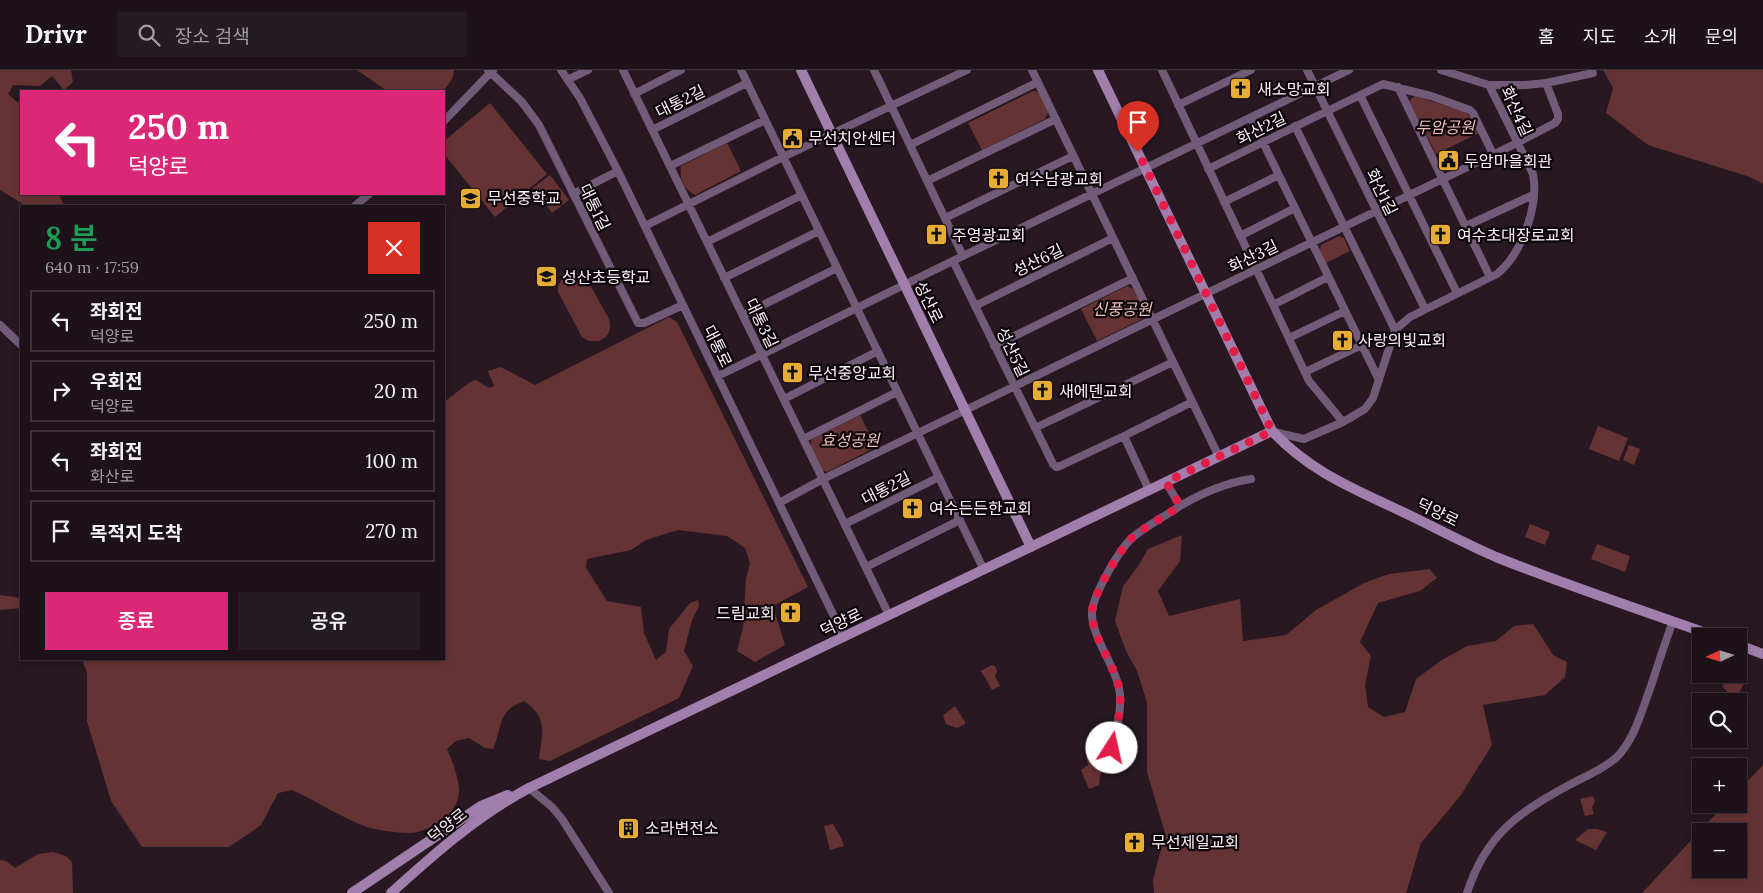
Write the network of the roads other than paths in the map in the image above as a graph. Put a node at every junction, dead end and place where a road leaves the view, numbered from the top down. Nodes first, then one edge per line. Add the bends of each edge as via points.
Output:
1 (561, 70) edge
2 (588, 70) edge
3 (623, 70) edge
4 (681, 70) edge
5 (741, 70) edge
6 (801, 70) edge
7 (874, 70) edge
8 (967, 70) edge
9 (1032, 70) edge
10 (1098, 70) edge
11 (1162, 70) edge
12 (1251, 70) edge
13 (1307, 70) edge
14 (1349, 70) edge
15 (1441, 70) edge
16 (491, 71) edge
17 (1593, 74) dead end
18 (569, 80) junction
19 (1038, 82) junction
20 (747, 83) junction
21 (1546, 83) junction
22 (1489, 84) junction
23 (1315, 87) junction
24 (1398, 87) junction
25 (634, 94) junction
26 (1360, 95) junction
27 (1178, 105) junction
28 (891, 106) junction
29 (1326, 110) junction
30 (1251, 118) junction
31 (1056, 119) junction
32 (445, 120) edge
33 (765, 120) junction
34 (1295, 126) junction
35 (652, 130) junction
36 (832, 134) junction
37 (1263, 142) junction
38 (1517, 143) junction
39 (1196, 144) junction
40 (910, 145) junction
41 (1492, 154) junction
42 (1073, 156) junction
43 (784, 157) junction
44 (670, 166) junction
45 (1147, 169) junction
46 (1208, 169) junction
47 (618, 171) junction
48 (1279, 175) junction
49 (1443, 179) junction
50 (927, 181) junction
51 (573, 194) junction
52 (368, 195) edge
53 (802, 195) junction
54 (1092, 195) junction
55 (1409, 195) junction
56 (1533, 195) junction
57 (1224, 202) junction
58 (688, 204) junction
59 (356, 205) edge
60 (1295, 208) junction
61 (1376, 211) junction
62 (945, 218) junction
63 (644, 226) junction
64 (1466, 226) junction
65 (1344, 227) junction
66 (819, 231) junction
67 (1240, 236) junction
68 (1113, 238) junction
69 (707, 242) junction
70 (1311, 243) junction
71 (963, 256) junction
72 (953, 261) junction
73 (837, 268) junction
74 (1256, 270) junction
75 (1328, 277) junction
76 (724, 278) junction
77 (1133, 278) junction
78 (1490, 278) junction
79 (905, 285) junction
80 (1458, 293) junction
81 (1206, 294) junction
82 (683, 305) junction
83 (1273, 305) junction
84 (975, 306) junction
85 (857, 309) junction
86 (1425, 309) junction
87 (1345, 311) junction
88 (743, 315) junction
89 (1153, 320) junction
90 (0, 325) edge
91 (1395, 330) junction
92 (1289, 338) junction
93 (20, 344) edge
94 (1362, 345) junction
95 (994, 346) junction
96 (878, 351) junction
97 (762, 354) junction
98 (1173, 362) junction
99 (1305, 372) junction
100 (718, 376) junction
101 (1379, 380) junction
102 (1015, 386) junction
103 (898, 392) junction
104 (784, 399) junction
105 (1192, 402) junction
106 (965, 411) junction
107 (1343, 422) junction
108 (1035, 428) junction
109 (1272, 431) junction
110 (918, 434) junction
111 (1124, 436) junction
112 (803, 439) junction
113 (1219, 457) junction
114 (939, 477) junction
115 (1251, 479) dead end
116 (823, 480) junction
117 (1166, 482) junction
118 (1149, 490) junction
119 (779, 503) junction
120 (1180, 506) junction
121 (960, 520) junction
122 (845, 524) junction
123 (1031, 547) junction
124 (866, 567) junction
125 (984, 570) junction
126 (889, 615) junction
127 (1673, 621) junction
128 (1692, 628) edge
129 (844, 637) junction
130 (1748, 648) edge
131 (1763, 654) edge
132 (1112, 748) dead end
133 (525, 790) junction
134 (352, 893) edge
135 (391, 893) edge
136 (609, 893) edge
137 (1467, 893) edge

1 - 18 street, 대통로
2 - 18 street
3 - 25 street, 대통3길
4 - 25 street, 대통2길
5 - 20 street
6 - 36 street, 성산로
7 - 28 street
8 - 28 street
9 - 19 street
10 - 45 street
11 - 27 street
12 - 27 street
13 - 23 street, 화산1길
14 - 23 street
15 - 22 street, 화산4길
16 - 32 street
16 - 51 street, 대통1길 via 539,124
17 - 21 street
18 - 47 street, 대통로
19 - 31 street
19 - 40 street
20 - 33 street
20 - 35 street, 대통2길
21 - 22 street
21 - 38 street, 화산3길 via 1558,119
22 - 38 street, 화산4길
23 - 29 street, 화산1길
23 - 30 street
24 - 26 street via 1384,84
24 - 41 street via 1470,110
24 - 49 street
25 - 35 street, 대통3길
26 - 29 street
26 - 55 street
27 - 39 street
28 - 36 street
28 - 40 street
29 - 34 street, 화산2길
29 - 61 street, 화산1길
30 - 37 street
30 - 39 street
31 - 42 street
31 - 50 street
33 - 43 street
33 - 44 street
34 - 37 street, 화산2길
34 - 65 street
35 - 44 street, 대통3길
36 - 43 street
36 - 79 street, 성산로
37 - 46 street, 화산2길
37 - 48 street
38 - 41 street, 화산3길
38 - 56 street, 화산4길 via 1533,174
39 - 45 street
39 - 46 street
40 - 50 street
41 - 49 street, 화산3길
42 - 54 street
42 - 62 street
43 - 53 street
43 - 58 street
44 - 58 street, 대통3길
45 - 54 street
45 - 81 street
46 - 57 street
47 - 51 street
47 - 63 street, 대통로
48 - 57 street
48 - 60 street
49 - 55 street, 화산3길
49 - 64 street
50 - 62 street
51 - 82 street, 대통1길 via 638,323 644,324
52 - 59 street
53 - 66 street
53 - 69 street
54 - 68 street
54 - 71 street
55 - 61 street, 화산3길
55 - 80 street
56 - 64 street
56 - 78 street, 화산4길 via 1532,212 1521,240 1508,263
57 - 67 street
58 - 63 street
58 - 69 street, 대통3길
60 - 67 street
60 - 70 street
61 - 65 street, 화산3길
61 - 86 street, 화산1길
62 - 71 street
63 - 82 street, 대통로
64 - 78 street
65 - 70 street, 화산3길
65 - 91 street
66 - 73 street
66 - 76 street
67 - 74 street
68 - 77 street
68 - 84 street, 성산6길
69 - 76 street, 대통3길
70 - 74 street, 화산3길
70 - 75 street
71 - 72 street
72 - 79 street
72 - 84 street, 성산5길
73 - 85 street
73 - 88 street
74 - 81 street, 화산3길
74 - 83 street
75 - 83 street
75 - 87 street
76 - 88 street, 대통3길
77 - 89 street
77 - 95 street
78 - 80 street, 화산4길
79 - 85 street
79 - 106 street, 성산로
80 - 86 street, 화산4길
81 - 89 street, 화산3길
81 - 109 street
82 - 100 street, 대통로
83 - 92 street
84 - 95 street, 성산5길
85 - 96 street
85 - 97 street
86 - 91 street, 화산4길
87 - 92 street
87 - 94 street
88 - 97 street, 대통3길
89 - 98 street
89 - 102 street
90 - 93 street
91 - 101 street
92 - 99 street
94 - 99 street
94 - 101 street
95 - 102 street, 성산5길
96 - 103 street
96 - 104 street
97 - 100 street
97 - 104 street, 대통3길
98 - 105 street
98 - 108 street
99 - 107 street via 1314,389
100 - 119 street, 대통로
101 - 107 street via 1365,409
102 - 106 street
102 - 108 street, 성산5길
103 - 110 street
103 - 112 street
104 - 112 street, 대통3길
105 - 111 street
105 - 113 street
106 - 110 street
106 - 123 street, 성산로
107 - 109 street via 1304,439
108 - 111 street, 성산5길 via 1056,467
109 - 113 street, 덕양로
109 - 127 street, 덕양로 via 1302,459 1333,480 1495,556
110 - 114 street
110 - 116 street
111 - 118 street
112 - 116 street, 대통3길
113 - 117 street, 덕양로
114 - 121 street
114 - 122 street, 대통2길
115 - 120 street via 1216,488
116 - 119 street
116 - 122 street, 대통3길
117 - 118 street, 덕양로
117 - 120 street
118 - 123 street, 덕양로
119 - 129 street, 대통로
120 - 132 street via 1126,544 1094,602 1092,615 1096,629 1119,687 1120,701
121 - 124 street
121 - 125 street
122 - 124 street, 대통3길
123 - 125 street, 덕양로
124 - 126 street, 대통3길
125 - 126 street, 덕양로
126 - 129 street, 덕양로
127 - 128 street, 덕양로
127 - 137 street via 1641,714 1625,747 1603,767 1518,816 1488,849
129 - 133 street, 덕양로
130 - 131 street
133 - 134 street via 481,806
133 - 135 street, 덕양로 via 458,834
133 - 136 street via 552,807 562,819

